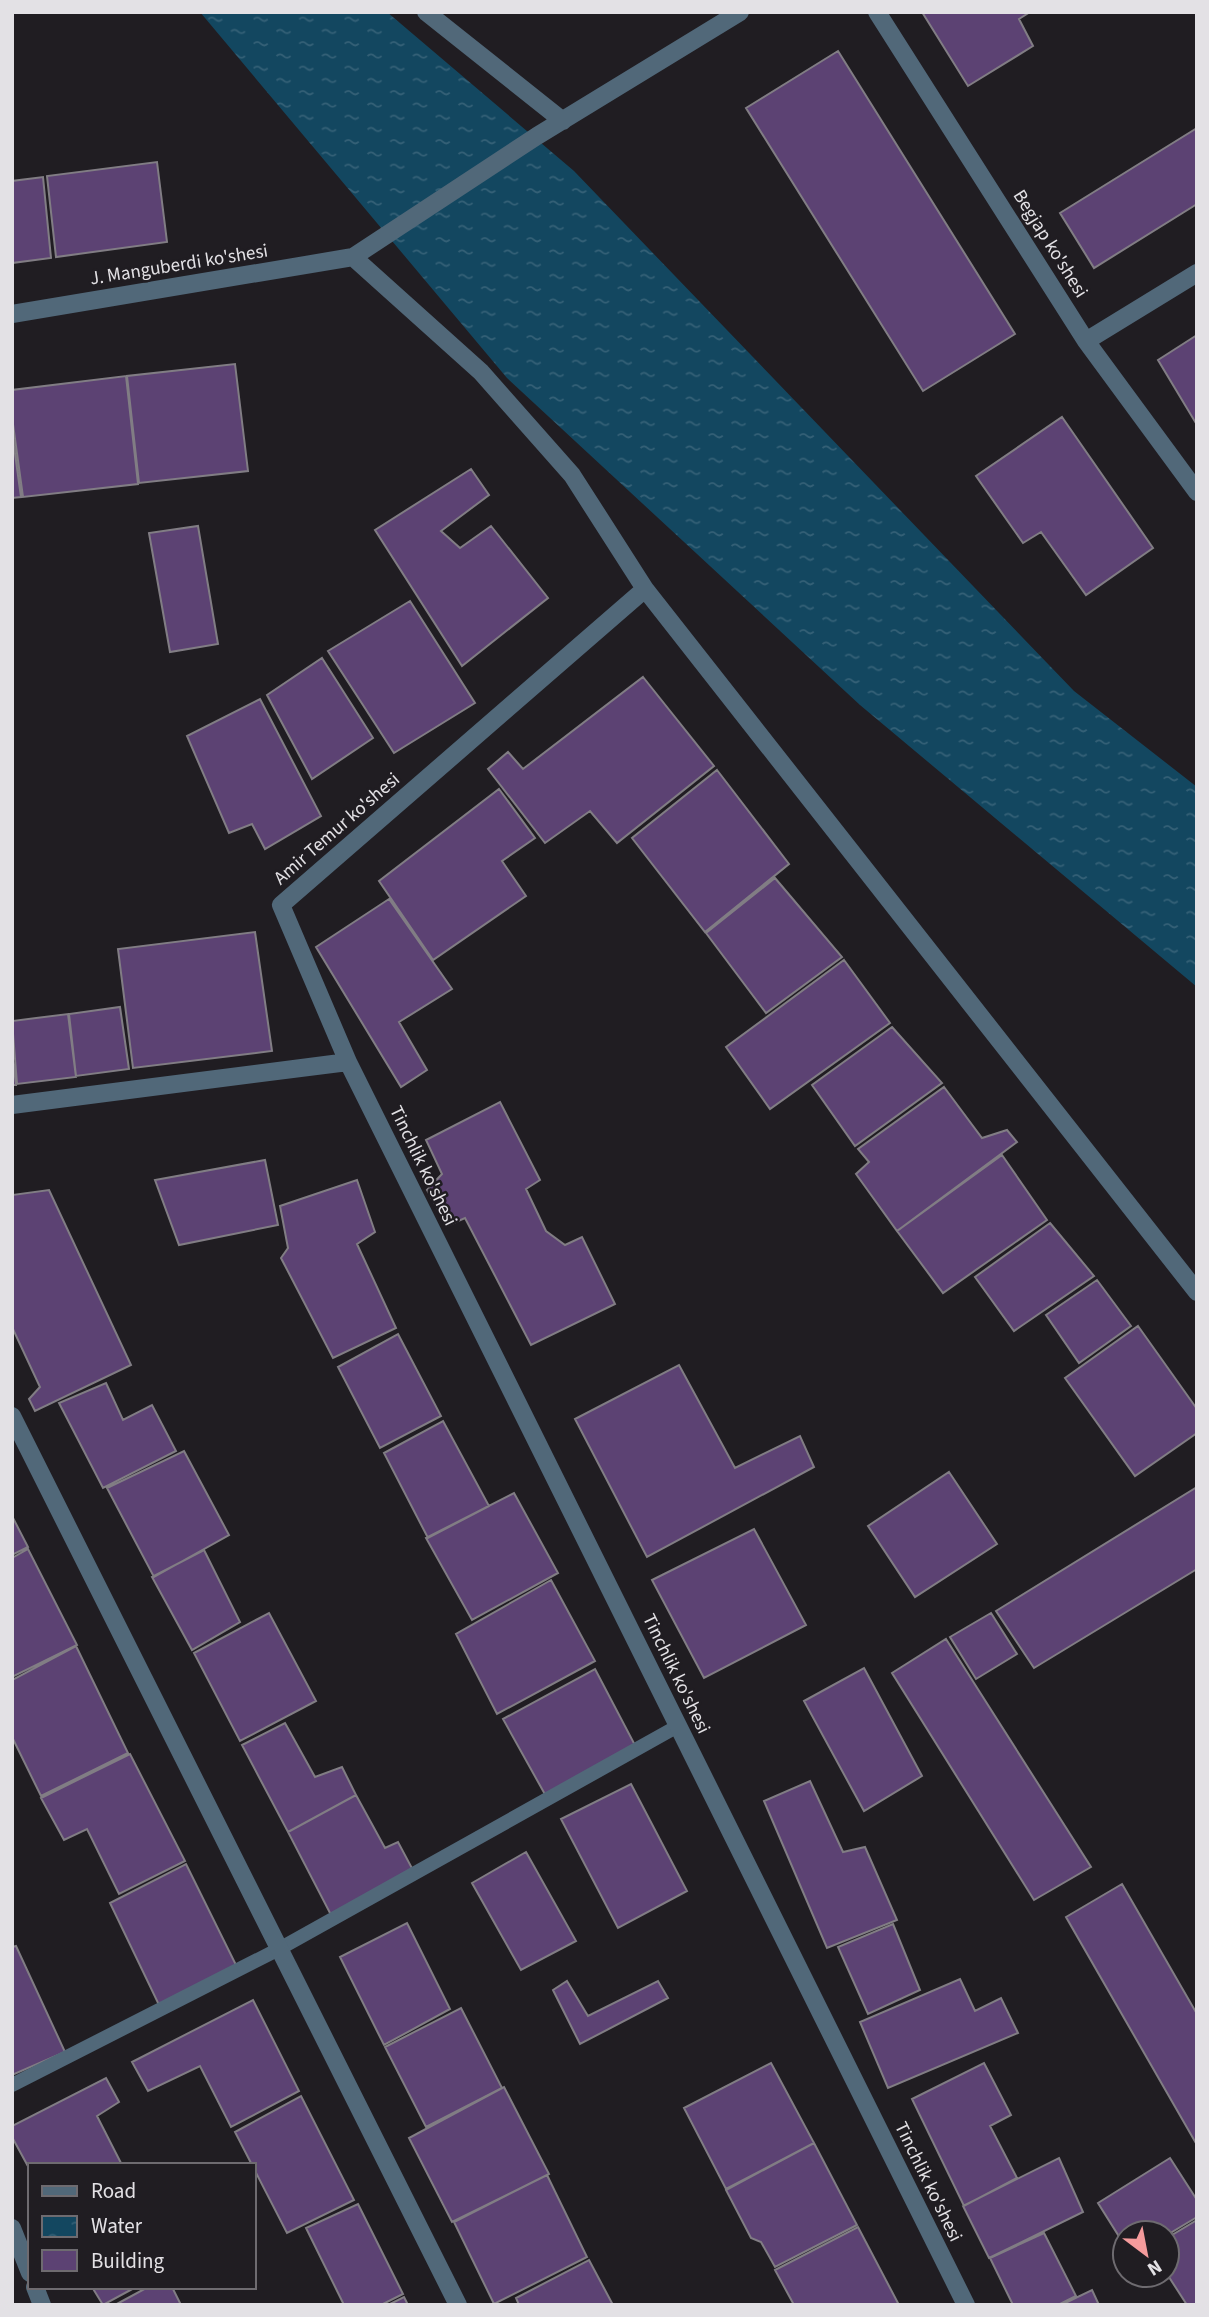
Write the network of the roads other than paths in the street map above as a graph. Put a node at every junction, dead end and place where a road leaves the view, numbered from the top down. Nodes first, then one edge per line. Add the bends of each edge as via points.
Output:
1 (426, 12) edge
2 (740, 12) edge
3 (877, 12) edge
4 (563, 121) junction
5 (353, 257) junction
6 (1197, 273) edge
7 (12, 314) edge
8 (1086, 341) junction
9 (1197, 492) edge
10 (646, 589) junction
11 (348, 1062) junction
12 (12, 1105) edge
13 (1197, 1292) edge
14 (12, 1416) edge
15 (678, 1726) junction
16 (279, 1948) junction
17 (12, 2085) edge
18 (12, 2228) edge
19 (28, 2268) edge
20 (458, 2305) edge
21 (966, 2305) edge

1 - 4 street
2 - 4 street
3 - 8 street, Begjap ko'shesi
4 - 5 street
5 - 7 street, J. Manguberdi ko'shesi
5 - 10 street via 481,372 563,464
6 - 8 street
8 - 9 street, Begjap ko'shesi
10 - 11 street, Amir Temur ko'shesi via 281,905
10 - 13 street
11 - 12 street
11 - 15 street, Tinchlik ko'shesi
14 - 16 street
15 - 16 lane
15 - 21 street, Tinchlik ko'shesi
16 - 17 lane
16 - 20 street
18 - 19 street

